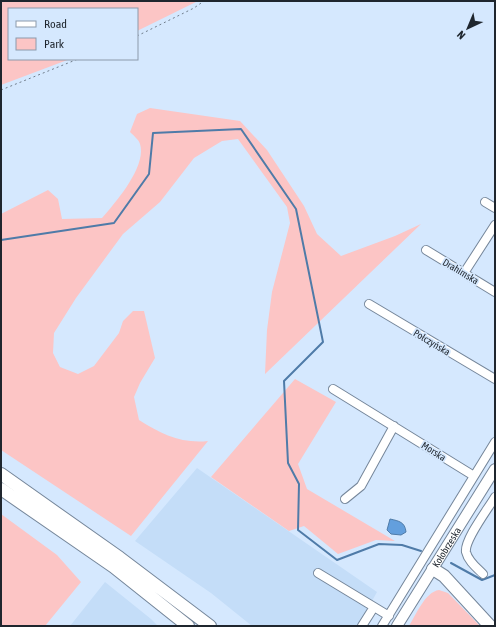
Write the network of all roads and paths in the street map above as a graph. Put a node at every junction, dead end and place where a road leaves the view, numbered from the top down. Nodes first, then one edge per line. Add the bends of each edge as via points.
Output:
1 (204, 1) edge
2 (138, 36) edge
3 (76, 60) edge
4 (1, 90) edge
5 (485, 202) dead end
6 (495, 208) edge
7 (495, 225) edge
8 (426, 250) dead end
9 (464, 273) junction
10 (495, 292) edge
11 (369, 304) dead end
12 (495, 379) edge
13 (333, 389) dead end
14 (394, 426) junction
15 (495, 442) edge
16 (495, 469) edge
17 (1, 474) edge
18 (474, 476) junction
19 (1, 489) edge
20 (495, 497) edge
21 (345, 499) dead end
22 (491, 511) edge
23 (433, 569) junction
24 (318, 572) dead end
25 (483, 574) dead end
26 (374, 607) junction
27 (388, 616) junction
28 (188, 626) edge
29 (210, 626) edge
30 (362, 626) edge
31 (382, 626) edge
32 (397, 626) edge
33 (490, 626) edge

1 - 2 path
3 - 4 path
5 - 6 street
7 - 9 street
8 - 9 street, Drahimska
9 - 10 street, Drahimska
11 - 12 street, Połczyńska
13 - 14 street, Morska
14 - 18 street, Morska
14 - 21 street via 361,486
15 - 18 street
16 - 23 main road, Kołobrzeska
17 - 29 highway via 120,558
18 - 27 street
19 - 28 highway via 114,567
20 - 22 street
22 - 25 street via 467,542 468,558
23 - 32 main road, Kołobrzeska
23 - 33 highway via 444,576
24 - 26 street
26 - 27 street
26 - 30 street
27 - 31 street

